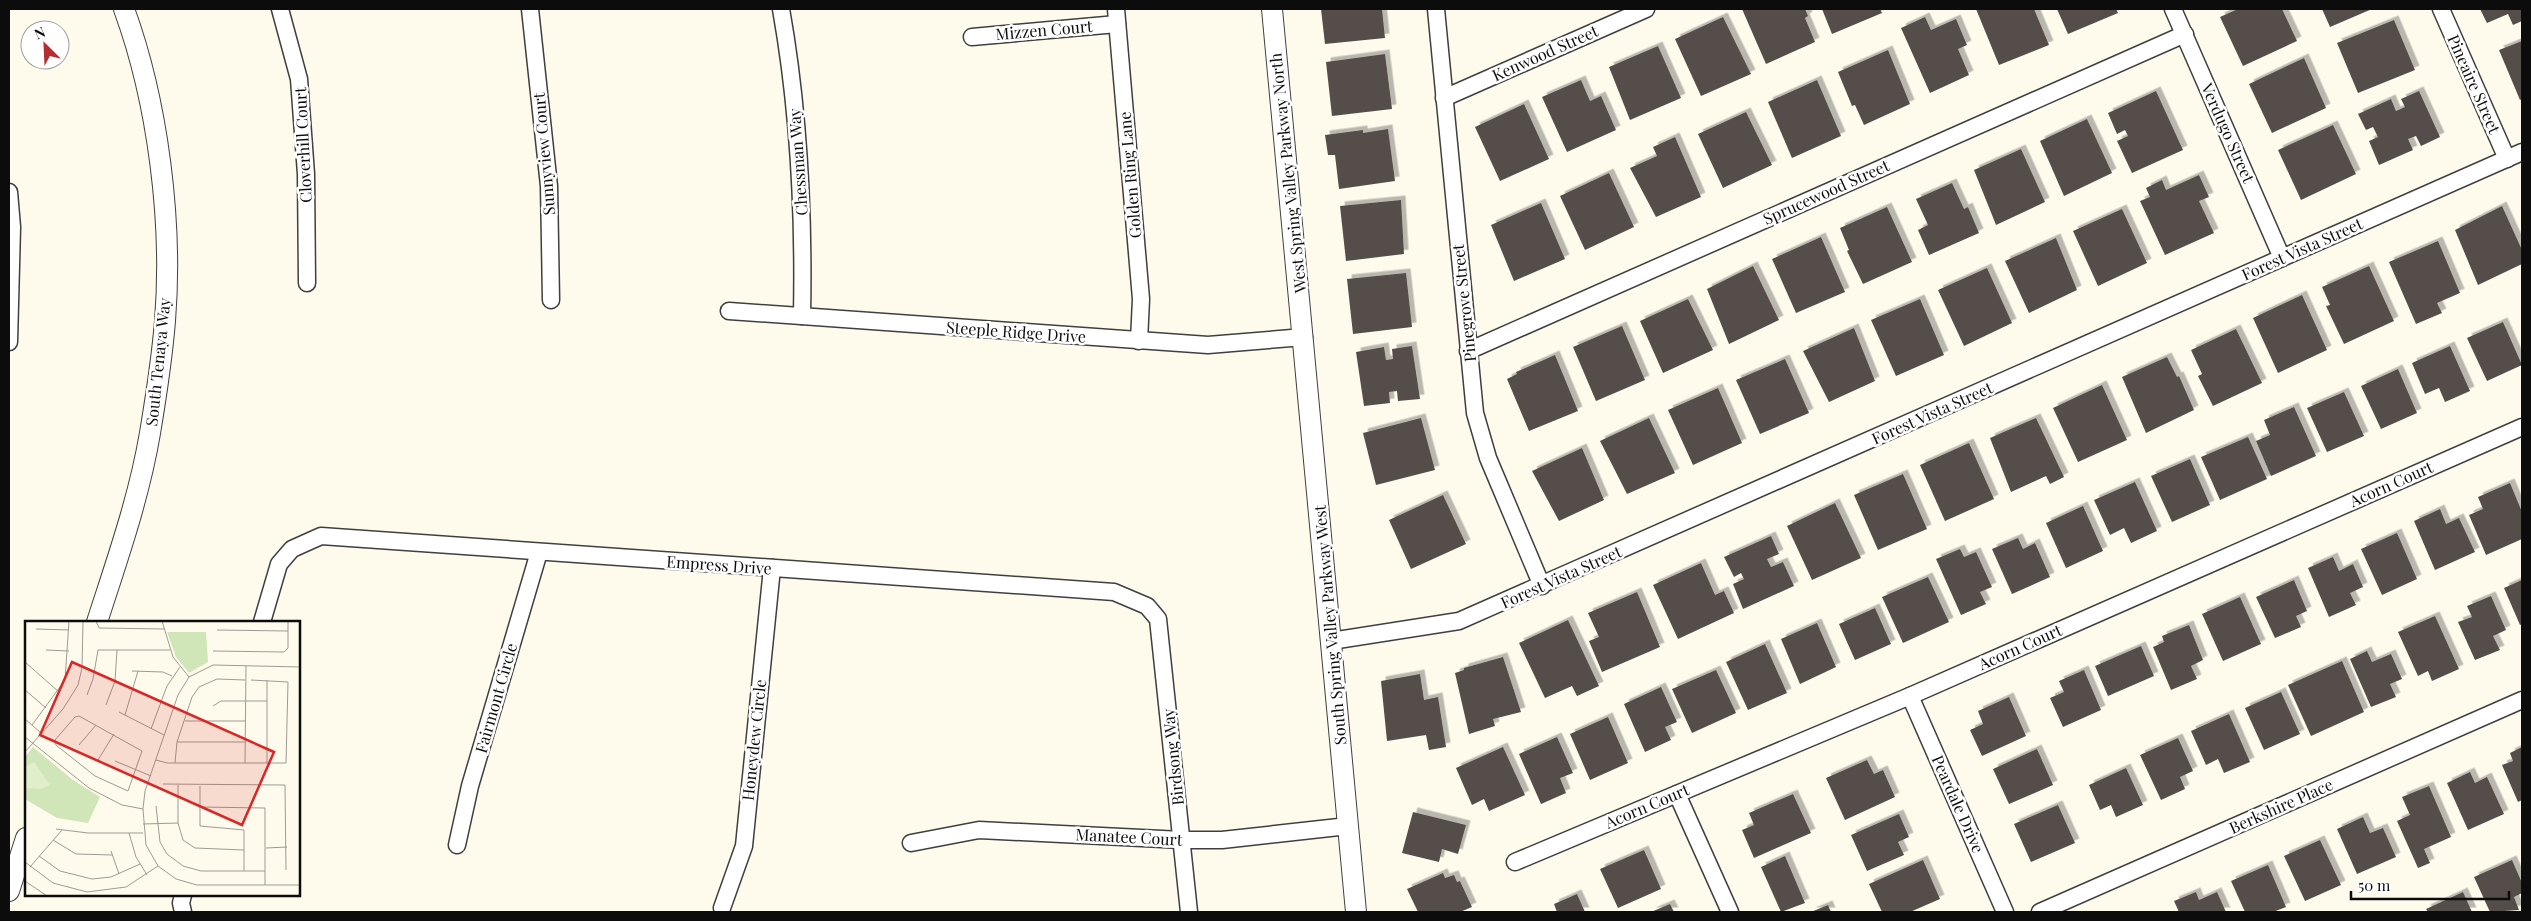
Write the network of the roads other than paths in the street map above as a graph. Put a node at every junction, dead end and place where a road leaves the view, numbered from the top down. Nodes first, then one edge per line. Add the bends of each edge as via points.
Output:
1 (124, 9) edge
2 (280, 9) edge
3 (530, 9) edge
4 (781, 9) edge
5 (1272, 9) edge
6 (1436, 9) edge
7 (1646, 9) edge
8 (2174, 9) edge
9 (2440, 9) edge
10 (1116, 16) edge
11 (2184, 34) junction
12 (972, 37) dead end
13 (1444, 98) junction
14 (2515, 156) edge
15 (9, 192) edge
16 (2282, 258) junction
17 (307, 284) dead end
18 (550, 300) dead end
19 (729, 311) dead end
20 (802, 316) junction
21 (1304, 337) junction
22 (1139, 341) junction
23 (9, 342) edge
24 (1468, 351) junction
25 (2522, 427) edge
26 (539, 552) junction
27 (772, 568) junction
28 (1542, 586) junction
29 (1146, 606) joint
30 (97, 621) edge
31 (262, 621) edge
32 (1331, 641) junction
33 (1910, 696) junction
34 (2522, 700) edge
35 (1677, 794) junction
36 (1348, 826) junction
37 (1182, 840) junction
38 (25, 841) edge
39 (911, 843) dead end
40 (457, 845) dead end
41 (1515, 862) dead end
42 (9, 890) edge
43 (183, 896) edge
44 (722, 908) dead end
45 (183, 912) edge
46 (1189, 912) edge
47 (1356, 912) edge
48 (1730, 912) edge
49 (2005, 912) edge
50 (2040, 912) edge

1 - 30 street, South Tenaya Way via 152,112 166,221 165,321 150,435 126,532
2 - 17 street, Cloverhill Court via 299,79 306,174
3 - 18 street, Sunnyview Court via 549,186
4 - 20 street, Chessman Way via 790,59 803,230
5 - 21 street, West Spring Valley Parkway North
6 - 13 street, Pinegrove Street
7 - 13 street, Kenwood Street
8 - 11 street, Verdugo Street
9 - 14 street, Pineaire Street
10 - 12 street, Mizzen Court
10 - 22 street, Golden Ring Lane via 1141,300
11 - 16 street, Verdugo Street
11 - 24 street, Sprucewood Street
13 - 24 street, Pinegrove Street
14 - 16 street, Forest Vista Street
15 - 23 street via 12,227
16 - 28 street, Forest Vista Street
19 - 20 street, Steeple Ridge Drive
20 - 22 street, Steeple Ridge Drive
21 - 22 street, Steeple Ridge Drive via 1208,345
21 - 32 street, South Spring Valley Parkway West
24 - 28 street, Pinegrove Street via 1475,413 1488,458
25 - 33 street, Acorn Court
26 - 27 street, Empress Drive
26 - 31 street, Empress Drive via 321,536 292,549 279,564
26 - 40 street, Fairmont Circle via 470,786
27 - 29 street, Empress Drive via 1114,592
27 - 44 street, Honeydew Circle via 744,846
28 - 32 street, Forest Vista Street via 1459,621
29 - 37 street, Birdsong Way via 1158,619
32 - 36 street, South Spring Valley Parkway West
33 - 35 street, Acorn Court
33 - 49 street, Peardale Drive
34 - 50 street, Berkshire Place
35 - 41 street, Acorn Court
35 - 48 street
36 - 37 street, Manatee Court via 1222,840
36 - 47 street, South Spring Valley Parkway West
37 - 39 street, Manatee Court via 979,830
37 - 46 street, Birdsong Way
38 - 42 street
43 - 45 street

